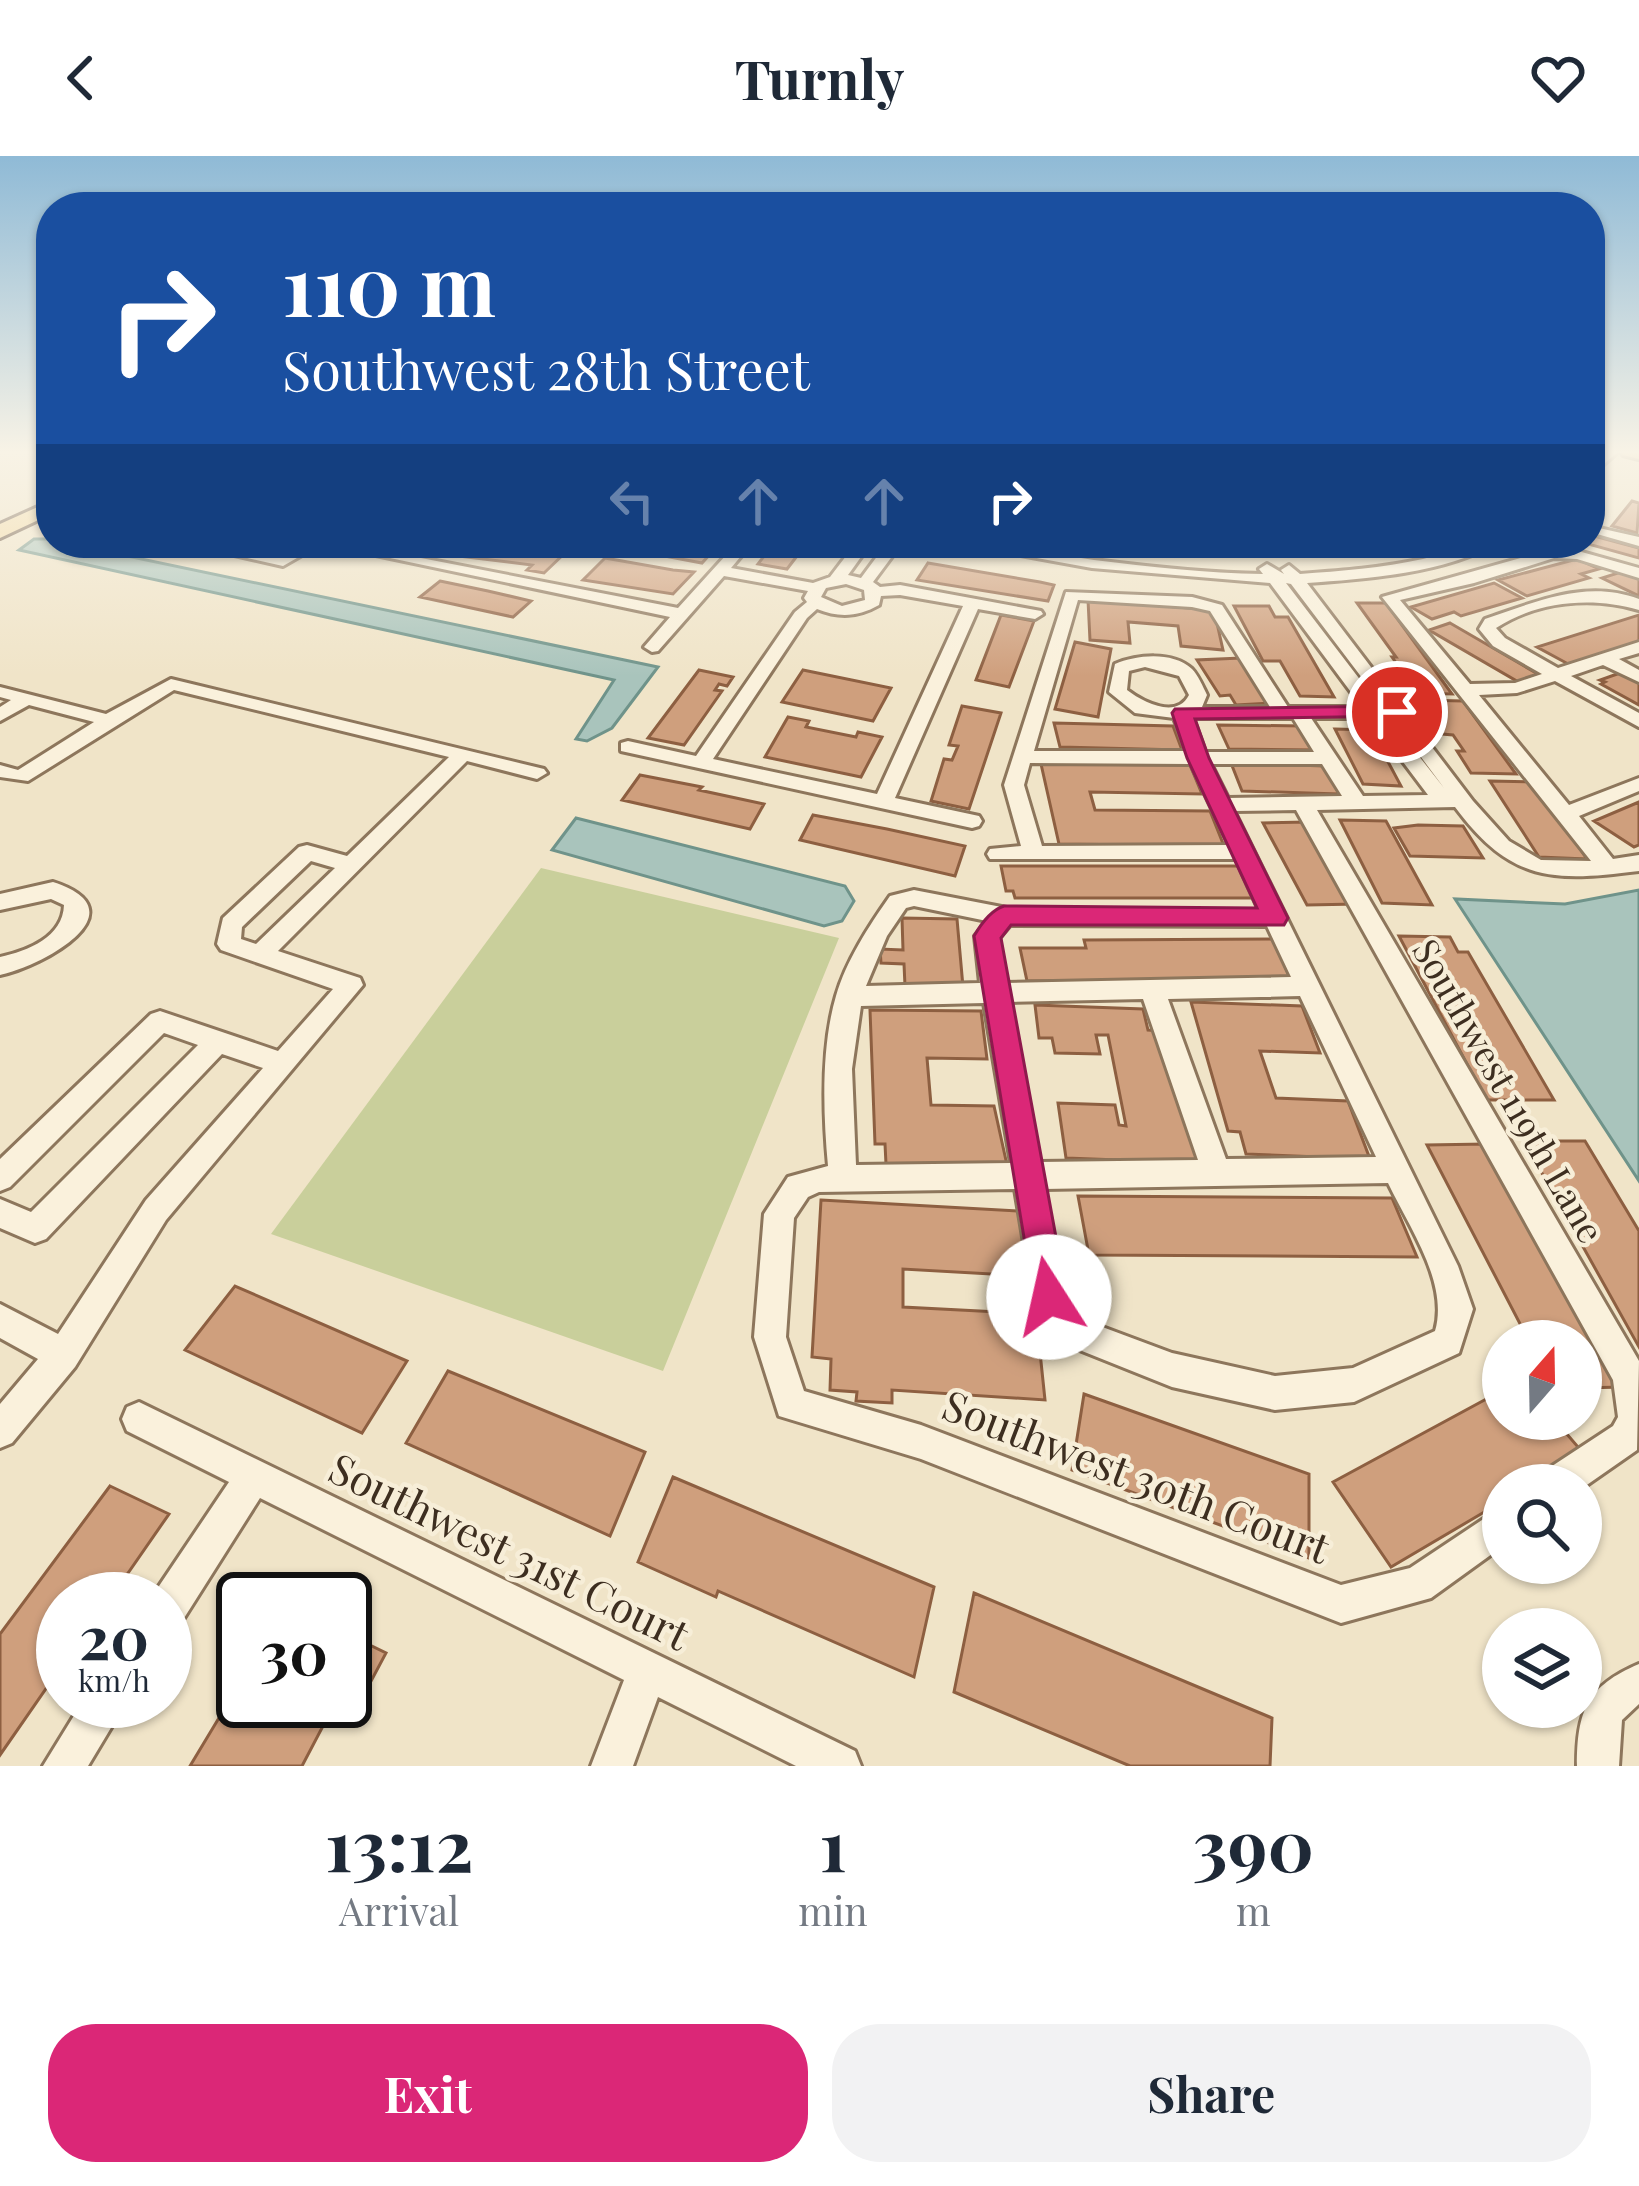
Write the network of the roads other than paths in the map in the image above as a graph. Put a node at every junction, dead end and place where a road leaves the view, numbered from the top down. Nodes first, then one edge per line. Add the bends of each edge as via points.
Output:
1 (1605, 532) edge
2 (1639, 542) edge
3 (400, 558) edge
4 (413, 558) edge
5 (732, 558) edge
6 (853, 558) edge
7 (884, 558) edge
8 (1059, 558) edge
9 (1126, 558) edge
10 (1377, 558) edge
11 (1435, 558) edge
12 (1538, 558) edge
13 (1583, 558) edge
14 (410, 560) junction
15 (882, 561) junction
16 (721, 571) junction
17 (1280, 572) junction
18 (1639, 573) edge
19 (836, 580) junction
20 (871, 588) junction
21 (900, 590) junction
22 (815, 595) junction
23 (972, 603) junction
24 (1639, 605) edge
25 (682, 614) junction
26 (1035, 614) dead end
27 (1322, 643) junction
28 (1344, 643) junction
29 (1639, 646) edge
30 (652, 647) dead end
31 (1605, 658) junction
32 (1558, 675) junction
33 (1639, 676) edge
34 (1462, 691) junction
35 (0, 692) edge
36 (26, 699) junction
37 (1372, 712) junction
38 (1397, 712) junction
39 (1291, 713) junction
40 (0, 716) edge
41 (109, 720) junction
42 (1639, 721) edge
43 (628, 747) dead end
44 (463, 754) junction
45 (1020, 757) junction
46 (1198, 758) junction
47 (1328, 758) junction
48 (701, 763) junction
49 (0, 771) edge
50 (537, 773) dead end
51 (1639, 784) edge
52 (1451, 801) junction
53 (883, 802) junction
54 (1357, 803) junction
55 (1303, 804) junction
56 (1221, 805) junction
57 (1565, 814) junction
58 (972, 821) dead end
59 (1243, 852) junction
60 (998, 854) dead end
61 (1034, 854) junction
62 (1639, 863) edge
63 (351, 866) junction
64 (1607, 867) junction
65 (0, 902) edge
66 (1004, 916) junction
67 (1275, 918) junction
68 (260, 955) junction
69 (0, 966) edge
70 (1308, 986) junction
71 (1152, 989) junction
72 (994, 992) junction
73 (848, 996) junction
74 (218, 1041) junction
75 (283, 1064) junction
76 (1397, 1170) junction
77 (1217, 1174) junction
78 (1028, 1177) junction
79 (0, 1178) edge
80 (843, 1178) junction
81 (0, 1213) edge
82 (0, 1320) edge
83 (63, 1355) junction
84 (139, 1419) dead end
85 (0, 1431) edge
86 (1586, 1464) edge
87 (254, 1476) junction
88 (1482, 1539) edge
89 (191, 1572) edge
90 (647, 1671) junction
91 (1639, 1684) edge
92 (89, 1728) edge
93 (64, 1766) edge
94 (611, 1766) edge
95 (839, 1766) edge
96 (1598, 1766) edge

1 - 2 street
3 - 14 street
4 - 14 street
5 - 16 street
6 - 19 street
7 - 15 street
8 - 17 street
9 - 17 street
10 - 17 street
11 - 17 street
12 - 34 street via 1390,597
13 - 18 street
14 - 25 street
15 - 20 street
15 - 21 street via 884,580
16 - 22 street
16 - 25 street
17 - 27 street
17 - 28 street
19 - 20 street
19 - 22 street
20 - 21 street
20 - 22 street via 873,602 850,611
21 - 23 street
22 - 48 street
23 - 26 street
23 - 53 street
24 - 32 street via 1587,592 1487,625 1498,642
25 - 30 street
27 - 28 street
27 - 37 street
28 - 38 street
29 - 31 street
31 - 32 street
31 - 33 street
32 - 34 street via 1502,691
32 - 42 street
34 - 57 street
35 - 36 street
36 - 40 street
36 - 41 street
37 - 38 street
37 - 39 street
37 - 52 street
38 - 52 street
39 - 45 street via 1216,608 1072,595
39 - 46 street via 1182,713
39 - 47 street
41 - 44 street via 171,684
41 - 49 street via 21,777
43 - 48 street
44 - 50 street
44 - 63 street
45 - 46 street
45 - 61 street via 1014,785
46 - 47 street
46 - 56 street
47 - 54 street
48 - 53 street
51 - 57 street
52 - 54 street
52 - 64 street via 1528,866 1556,873
53 - 58 street
54 - 55 street
55 - 56 street
55 - 86 street, Southwest 119th Lane via 1630,1376 1635,1419 1624,1438
56 - 59 street
57 - 64 street
59 - 61 street
59 - 67 street
60 - 61 street
62 - 64 street
63 - 68 street
63 - 68 street via 307,852 231,924 229,944
65 - 69 street via 53,890 76,901 78,911 47,949
66 - 67 street
66 - 72 street via 988,936
66 - 73 street via 914,898 898,902
67 - 70 street
68 - 75 street via 351,986
70 - 71 street
70 - 76 street
71 - 72 street
71 - 77 street
72 - 73 street
72 - 78 street
73 - 80 street via 839,1049
74 - 75 street
74 - 79 street via 160,1021
74 - 81 street via 35,1228
75 - 83 street via 155,1210
76 - 77 street
76 - 78 street via 1457,1309 1448,1342 1354,1384 1276,1393 1172,1370 1078,1334 1049,1297
77 - 78 street
78 - 80 street
80 - 88 street, Southwest 30th Court via 798,1187 779,1214 770,1337 791,1404 921,1442 1341,1604 1418,1586
82 - 83 street
83 - 85 street
84 - 87 street, Southwest 31st Court
87 - 89 street
87 - 90 street, Southwest 31st Court
90 - 94 street
90 - 95 street, Southwest 31st Court
91 - 96 street via 1622,1689 1597,1724
92 - 93 street

